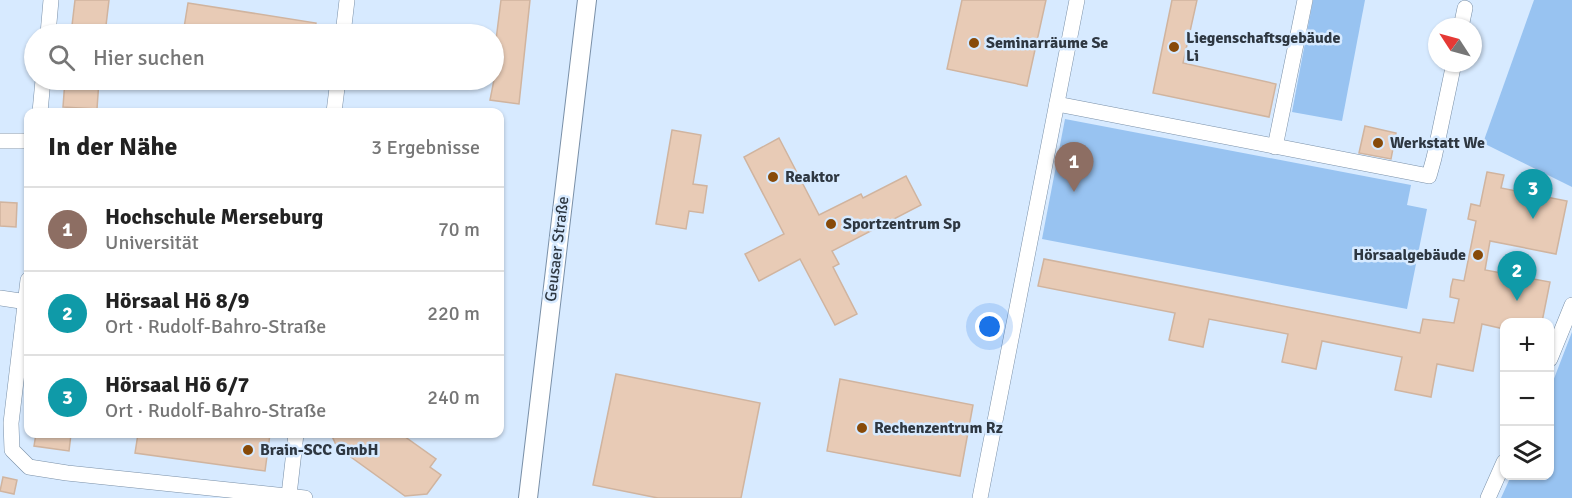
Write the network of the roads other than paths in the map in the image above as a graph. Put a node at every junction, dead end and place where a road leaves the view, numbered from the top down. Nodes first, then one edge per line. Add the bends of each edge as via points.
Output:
1 (51, 0) edge
2 (348, 0) edge
3 (587, 0) edge
4 (1077, 0) edge
5 (1305, 0) edge
6 (1465, 8) dead end
7 (1463, 18) edge
8 (49, 24) edge
9 (344, 24) edge
10 (1452, 72) edge
11 (42, 90) edge
12 (337, 90) edge
13 (1057, 104) junction
14 (40, 108) edge
15 (334, 108) edge
16 (0, 141) edge
17 (24, 141) edge
18 (1275, 147) junction
19 (0, 298) edge
20 (24, 302) edge
21 (1572, 305) edge
22 (24, 325) edge
23 (1554, 349) edge
24 (295, 438) edge
25 (1500, 471) edge
26 (288, 495) junction
27 (305, 498) edge
28 (528, 498) edge
29 (980, 498) edge
30 (1488, 498) edge

1 - 8 street
2 - 9 street
3 - 28 street, Geusaer Straße
4 - 13 street
5 - 18 street
6 - 7 street
10 - 18 street via 1429,176
11 - 14 street
12 - 15 street
13 - 18 street
13 - 29 street
16 - 17 street
19 - 20 street
21 - 23 street
22 - 26 street via 11,423 12,450 29,467
24 - 26 street
25 - 30 street
26 - 27 street

